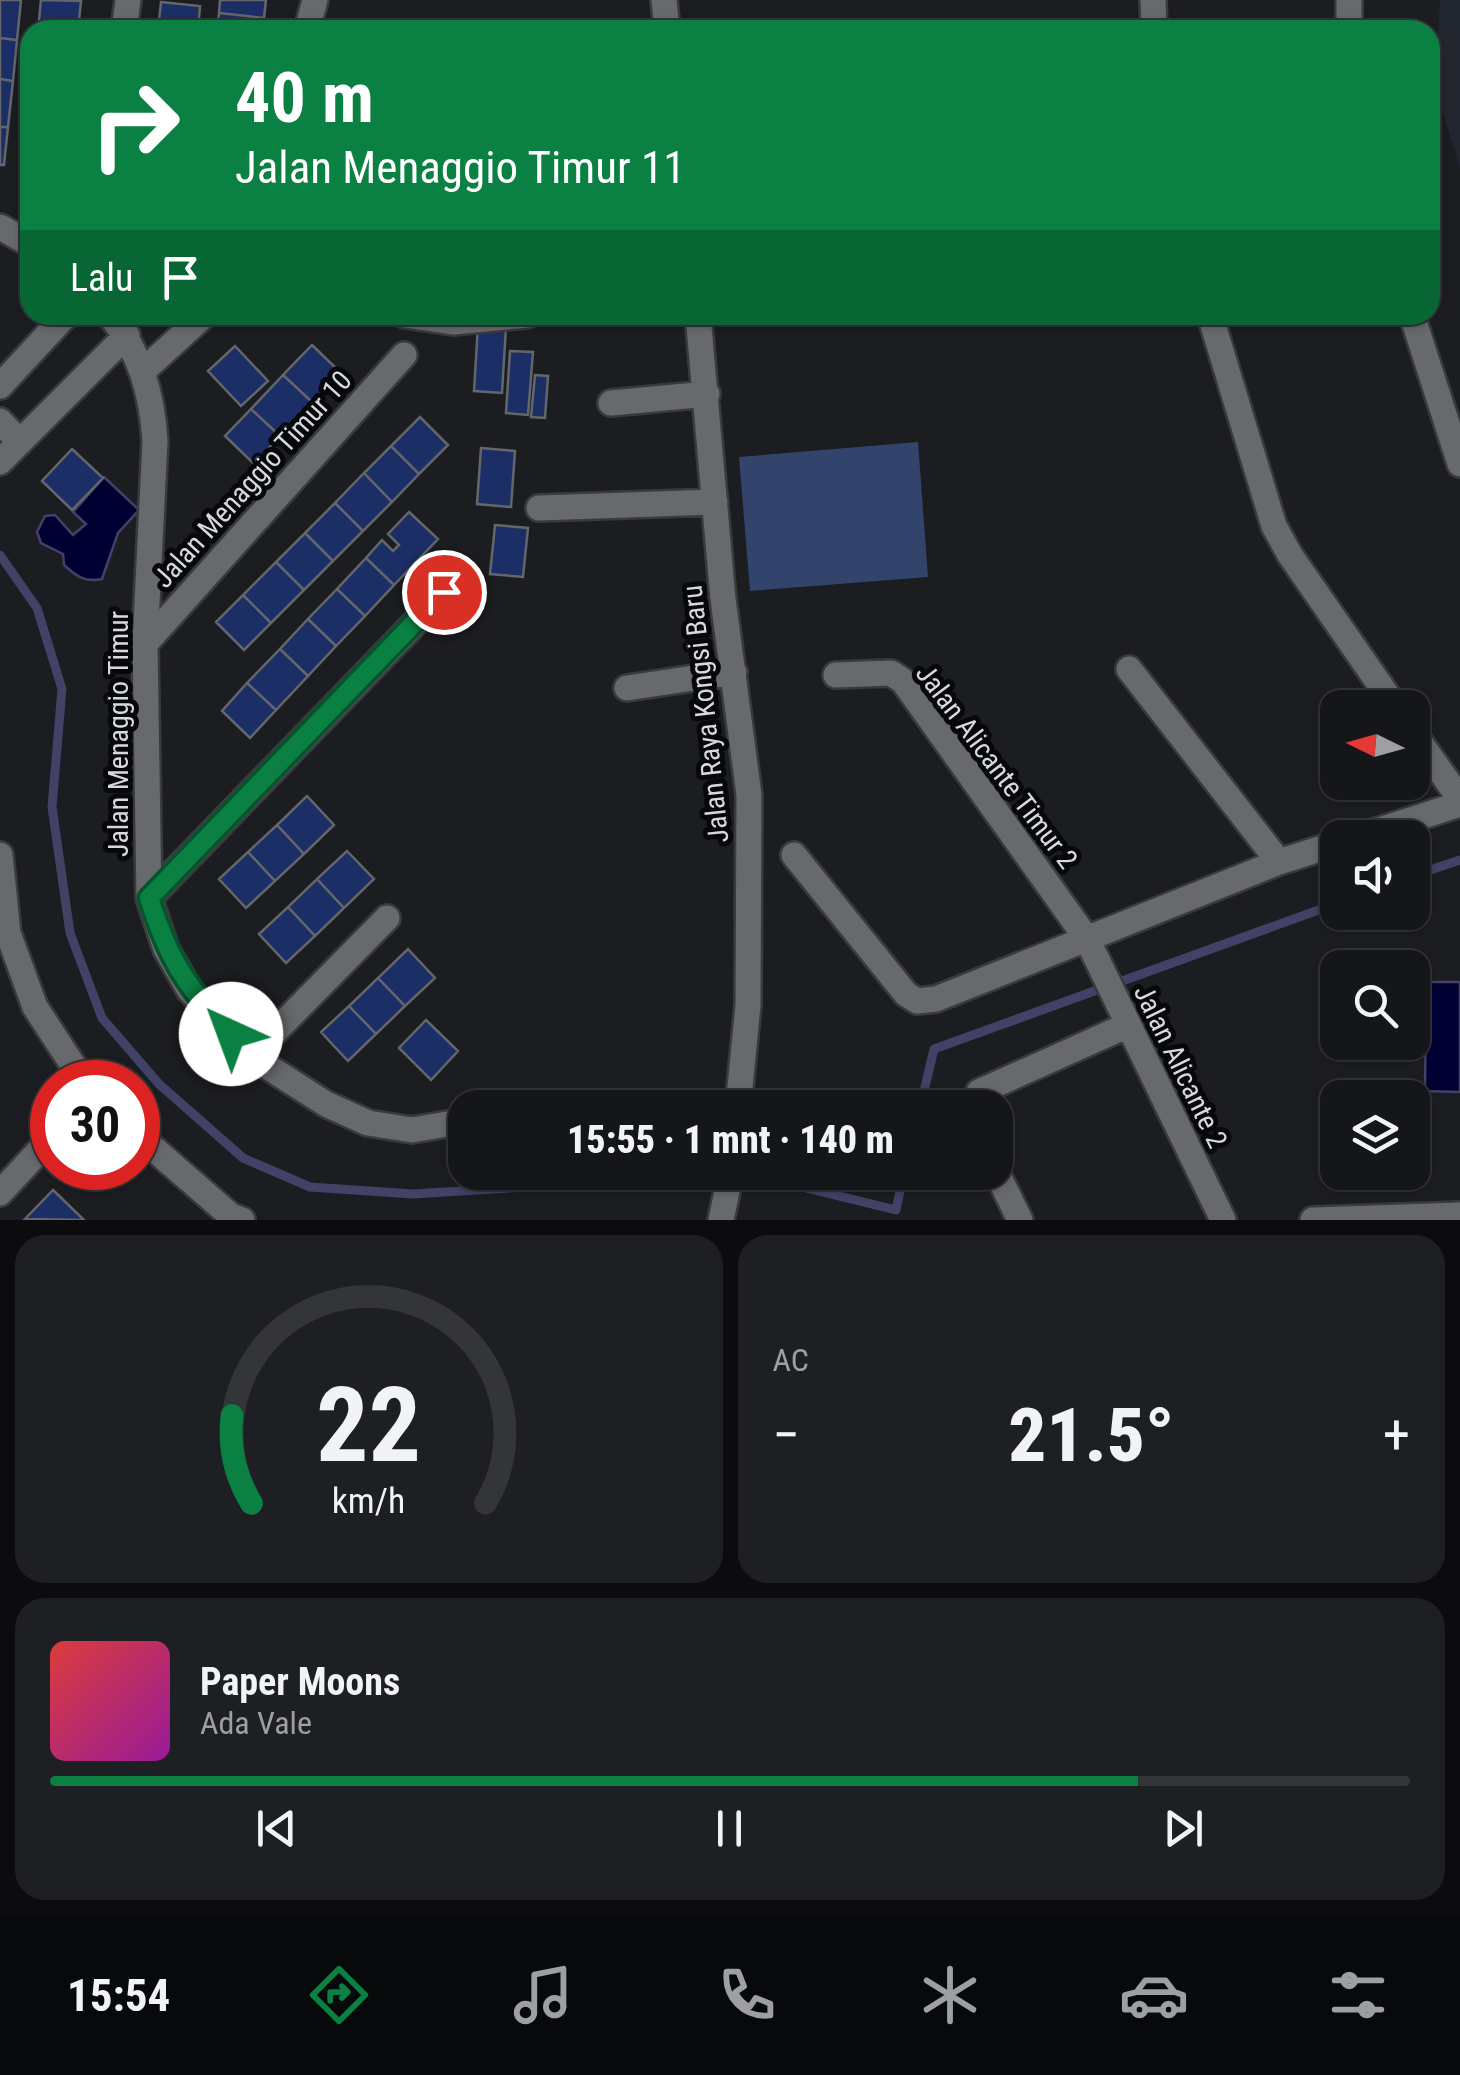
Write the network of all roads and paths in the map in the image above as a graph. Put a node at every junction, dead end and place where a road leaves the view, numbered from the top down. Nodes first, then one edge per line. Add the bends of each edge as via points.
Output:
1 (57, 325) edge
2 (118, 325) edge
3 (193, 325) edge
4 (699, 325) edge
5 (1213, 325) edge
6 (1415, 325) edge
7 (404, 356) dead end
8 (143, 370) junction
9 (0, 386) edge
10 (707, 394) junction
11 (611, 403) dead end
12 (0, 421) edge
13 (19, 442) junction
14 (0, 462) edge
15 (1460, 464) edge
16 (715, 502) junction
17 (539, 508) dead end
18 (444, 592) dead end
19 (145, 644) junction
20 (1129, 669) dead end
21 (734, 672) junction
22 (836, 675) dead end
23 (627, 688) dead end
24 (1383, 690) edge
25 (1430, 757) edge
26 (1460, 801) edge
27 (1406, 820) edge
28 (1320, 849) edge
29 (0, 855) edge
30 (796, 857) dead end
31 (1279, 862) junction
32 (149, 898) junction
33 (387, 918) dead end
34 (4, 937) edge
35 (1089, 946) junction
36 (1125, 1020) junction
37 (251, 1056) junction
38 (70, 1060) edge
39 (740, 1090) edge
40 (982, 1090) edge
41 (448, 1124) edge
42 (160, 1154) edge
43 (30, 1161) edge
44 (727, 1190) edge
45 (1005, 1190) edge
46 (0, 1193) edge
47 (1460, 1216) edge
48 (1404, 1218) edge
49 (233, 1219) edge
50 (721, 1220) edge
51 (1020, 1220) edge
52 (1223, 1220) edge
53 (1313, 1220) edge

1 - 9 street
2 - 8 street, Jalan Menaggio Timur
2 - 13 street
3 - 8 street
4 - 10 street, Jalan Raya Kongsi Baru
5 - 24 street via 1274,526
6 - 15 street
7 - 19 street, Jalan Menaggio Timur 10
8 - 19 street, Jalan Menaggio Timur via 155,440
10 - 11 street
10 - 16 street, Jalan Raya Kongsi Baru
12 - 13 street
13 - 14 street
16 - 17 street
16 - 21 street, Jalan Raya Kongsi Baru
18 - 32 street
19 - 32 street, Jalan Menaggio Timur
20 - 31 street
21 - 23 street
21 - 39 street, Jalan Raya Kongsi Baru via 749,795 751,897
22 - 35 street, Jalan Alicante Timur 2 via 890,673 903,681
25 - 26 street
26 - 27 street
28 - 31 street
29 - 34 street
30 - 35 street via 917,1002
31 - 35 street
32 - 37 street, Jalan Menaggio Timur via 166,950 190,991
33 - 37 street
34 - 38 street via 35,1006
35 - 36 street, Jalan Alicante 2
36 - 40 street
36 - 52 street, Jalan Alicante 2
37 - 41 street, Jalan Menaggio Timur via 368,1122 412,1130
42 - 49 street
43 - 46 street
44 - 50 street
45 - 51 street
47 - 48 street
48 - 53 street

